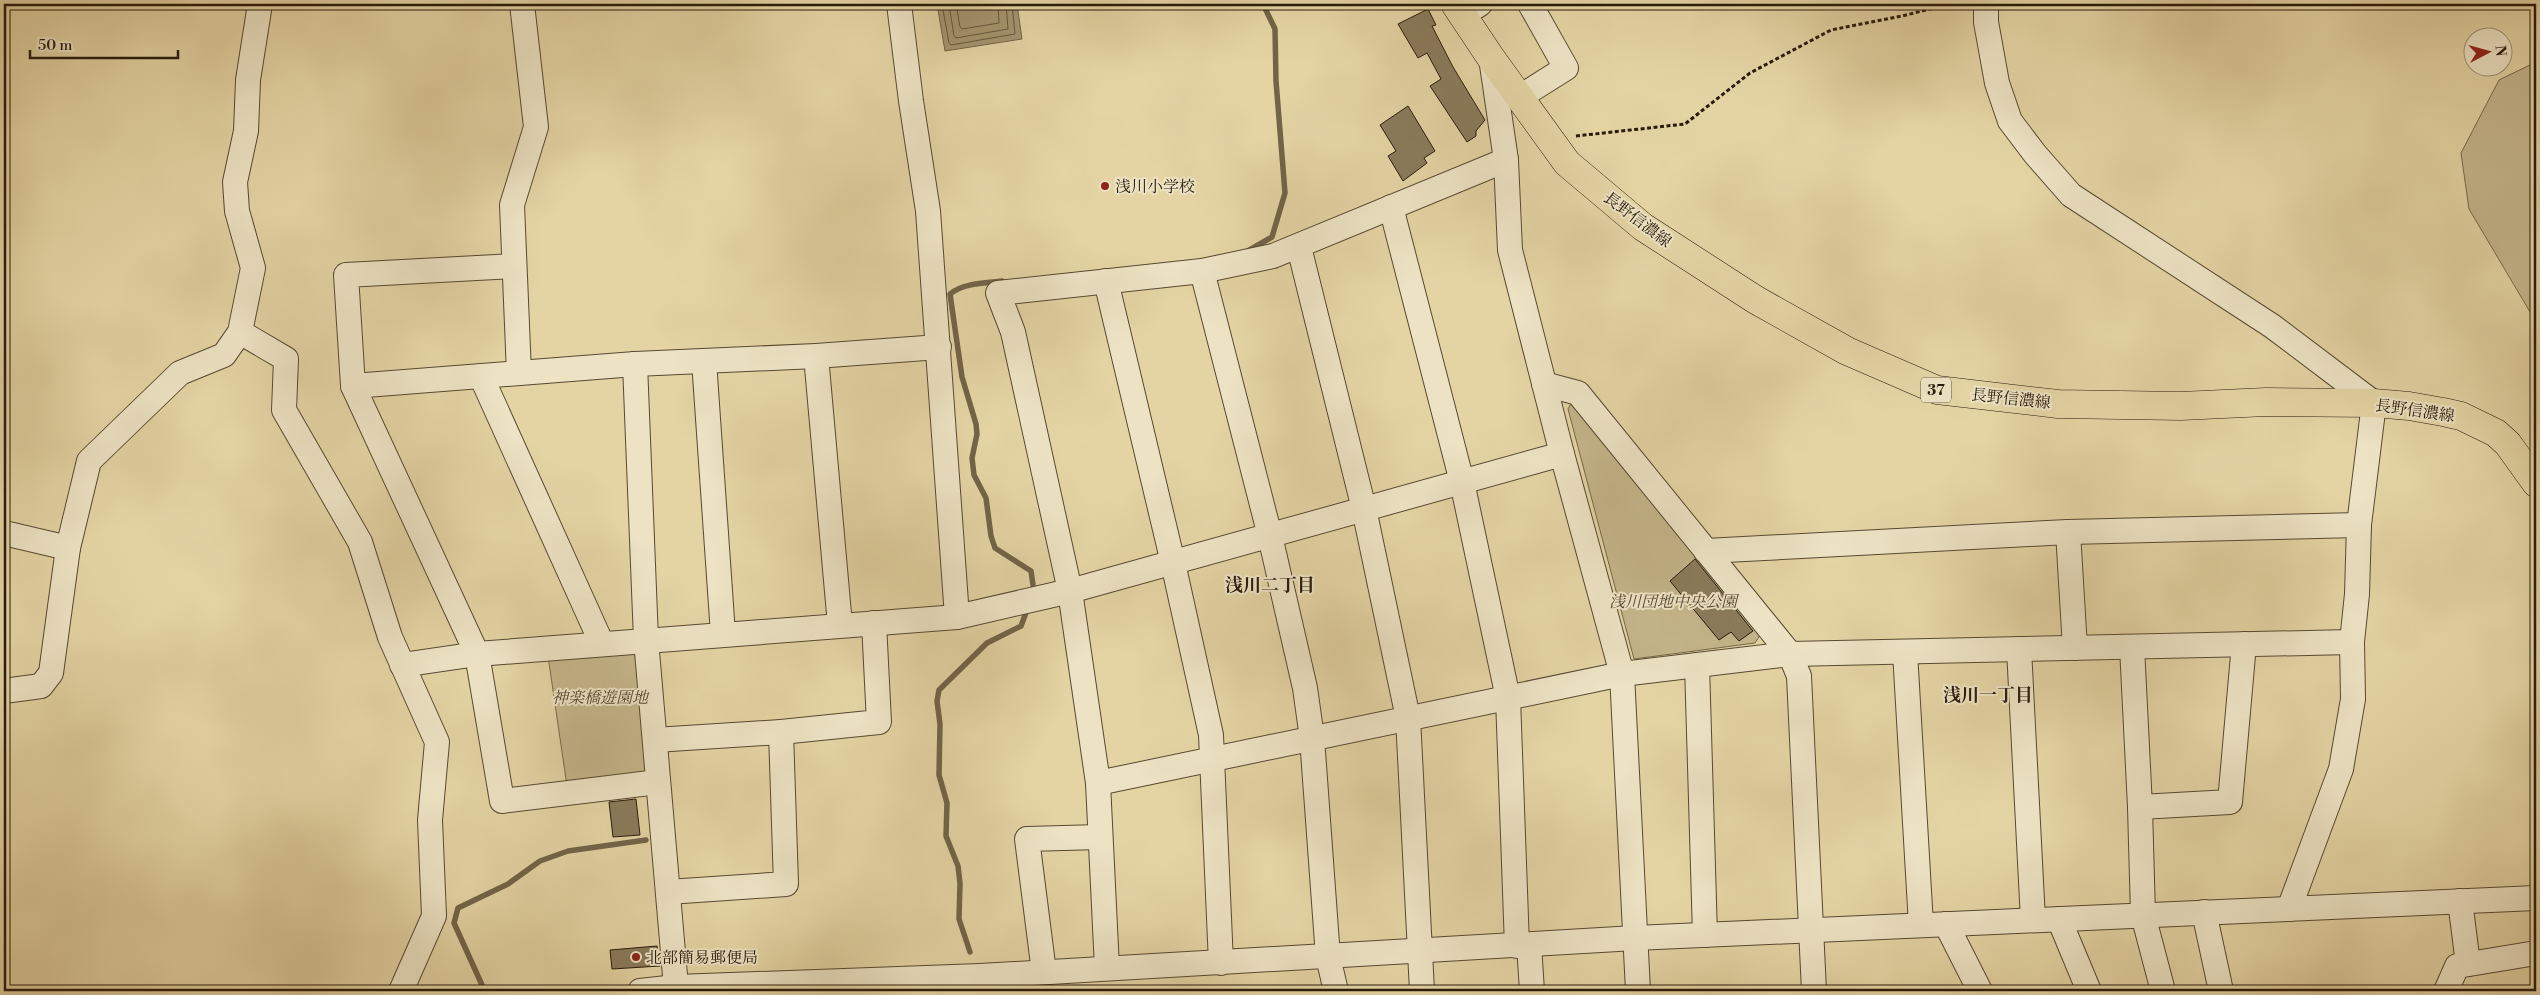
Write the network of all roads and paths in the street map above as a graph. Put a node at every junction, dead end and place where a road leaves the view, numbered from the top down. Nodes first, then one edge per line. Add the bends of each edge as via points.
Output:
1 (260, 4) edge
2 (522, 4) edge
3 (899, 4) edge
4 (1530, 4) edge
5 (1950, 4) edge
6 (1986, 4) edge
7 (1466, 7) edge
8 (1491, 58) junction
9 (1520, 96) junction
10 (1549, 137) junction
11 (1506, 160) junction
12 (1391, 207) junction
13 (1299, 247) junction
14 (514, 266) junction
15 (1202, 271) junction
16 (1106, 281) junction
17 (240, 332) junction
18 (939, 347) junction
19 (816, 356) junction
20 (704, 361) junction
21 (635, 364) junction
22 (520, 373) junction
23 (481, 376) junction
24 (1544, 384) junction
25 (353, 386) junction
26 (2374, 404) junction
27 (1562, 454) junction
28 (1462, 482) junction
29 (2536, 483) edge
30 (1364, 509) junction
31 (2359, 525) junction
32 (2068, 532) junction
33 (4, 533) edge
34 (1270, 536) junction
35 (68, 548) junction
36 (1706, 551) junction
37 (1173, 563) junction
38 (1070, 591) junction
39 (957, 616) junction
40 (874, 623) junction
41 (840, 625) junction
42 (723, 634) junction
43 (646, 640) junction
44 (2352, 642) junction
45 (602, 644) junction
46 (2244, 644) junction
47 (2132, 647) junction
48 (2075, 648) junction
49 (2019, 649) junction
50 (1905, 652) junction
51 (477, 654) junction
52 (1790, 654) junction
53 (1697, 665) junction
54 (402, 666) junction
55 (1622, 674) junction
56 (4, 691) edge
57 (1508, 698) junction
58 (1408, 718) junction
59 (781, 732) junction
60 (1312, 738) junction
61 (654, 740) junction
62 (1211, 759) junction
63 (658, 782) junction
64 (1098, 782) junction
65 (2140, 807) junction
66 (1100, 837) junction
67 (668, 892) junction
68 (2536, 898) edge
69 (2460, 901) junction
70 (2289, 909) junction
71 (2204, 912) junction
72 (2142, 915) junction
73 (2059, 919) junction
74 (2033, 920) junction
75 (1946, 924) junction
76 (1921, 925) junction
77 (1811, 930) junction
78 (1705, 935) junction
79 (1635, 938) junction
80 (1523, 945) junction
81 (1419, 952) junction
82 (2536, 953) edge
83 (1328, 957) junction
84 (1221, 963) junction
85 (2468, 964) junction
86 (1106, 968) junction
87 (1044, 972) junction
88 (981, 984) edge
89 (676, 987) junction
90 (402, 991) edge
91 (640, 991) edge
92 (1336, 991) edge
93 (1422, 991) edge
94 (1532, 991) edge
95 (1638, 991) edge
96 (1814, 991) edge
97 (1980, 991) edge
98 (2089, 991) edge
99 (2163, 991) edge
100 (2222, 991) edge
101 (2446, 991) edge

1 - 17 street via 248,80 246,131 235,182 237,211 252,268
2 - 14 street via 536,127 512,205
3 - 18 street via 928,211
4 - 9 street via 1566,68
5 - 10 path via 1831,30 1750,73 1685,124
6 - 26 street via 1997,83 2010,120 2071,195 2272,326
7 - 8 main road, 長野信濃線 / 37
8 - 9 main road, 長野信濃線 / 37
8 - 11 street
9 - 10 main road, 長野信濃線 / 37
10 - 26 main road, 長野信濃線 / 37 via 1567,163 1642,227 1756,300 1839,346 1937,390 2058,404
11 - 12 street
11 - 24 street via 1510,250
12 - 13 street
12 - 28 street
13 - 15 street
13 - 30 street
14 - 22 street
14 - 25 street via 346,275
15 - 16 street
15 - 34 street
16 - 37 street
16 - 38 street via 998,293 1013,332
17 - 35 street via 224,355 180,373 89,461
17 - 54 street via 286,358 284,410 360,542
18 - 19 street
18 - 39 street
19 - 20 street
19 - 41 street
20 - 21 street
20 - 42 street
21 - 22 street
21 - 43 street
22 - 23 street
23 - 25 street
23 - 45 street
24 - 27 street
24 - 36 street via 1578,393
25 - 51 street
26 - 29 main road, 長野信濃線 / 37 via 2443,412 2483,425 2508,444
26 - 31 street
27 - 28 street
27 - 55 street
28 - 30 street
28 - 57 street
30 - 34 street
30 - 58 street
31 - 32 street
31 - 44 street
32 - 36 street
32 - 48 street
33 - 35 street
34 - 37 street
34 - 60 street via 1305,688
35 - 56 street via 51,674 41,686
36 - 52 street
37 - 38 street
37 - 62 street via 1211,735
38 - 39 street
38 - 64 street
39 - 40 street
40 - 41 street
40 - 59 street via 880,722
41 - 42 street
42 - 43 street
43 - 45 street
43 - 61 street
44 - 46 street
44 - 70 street via 2353,699 2342,769
45 - 51 street
46 - 47 street
46 - 65 street via 2230,802
47 - 48 street
47 - 65 street
48 - 49 street
49 - 50 street
49 - 74 street
50 - 52 street
50 - 76 street
51 - 54 street
51 - 63 street via 502,801
52 - 53 street
52 - 77 street via 1799,676
53 - 55 street
53 - 78 street
54 - 90 street via 437,742 430,820 434,916
55 - 57 street
55 - 79 street
57 - 58 street
57 - 80 street
58 - 60 street
58 - 81 street
59 - 61 street
59 - 67 street via 786,884
60 - 62 street
60 - 83 street
61 - 63 street
62 - 64 street
62 - 84 street
63 - 67 street
64 - 66 street
65 - 72 street
66 - 86 street
66 - 87 street via 1027,839
67 - 89 street
68 - 69 street
69 - 70 street
69 - 85 street
70 - 71 street
71 - 72 street
71 - 100 street
72 - 73 street
72 - 99 street
73 - 74 street
73 - 98 street
74 - 75 street
75 - 76 street
75 - 97 street
76 - 77 street
77 - 78 street
77 - 96 street
78 - 79 street
79 - 80 street
79 - 95 street
80 - 81 street
80 - 94 street
81 - 83 street
81 - 93 street
82 - 85 street
83 - 84 street
83 - 92 street
84 - 86 street
85 - 101 street via 2457,966
86 - 87 street
87 - 88 street
88 - 89 street
89 - 91 street

